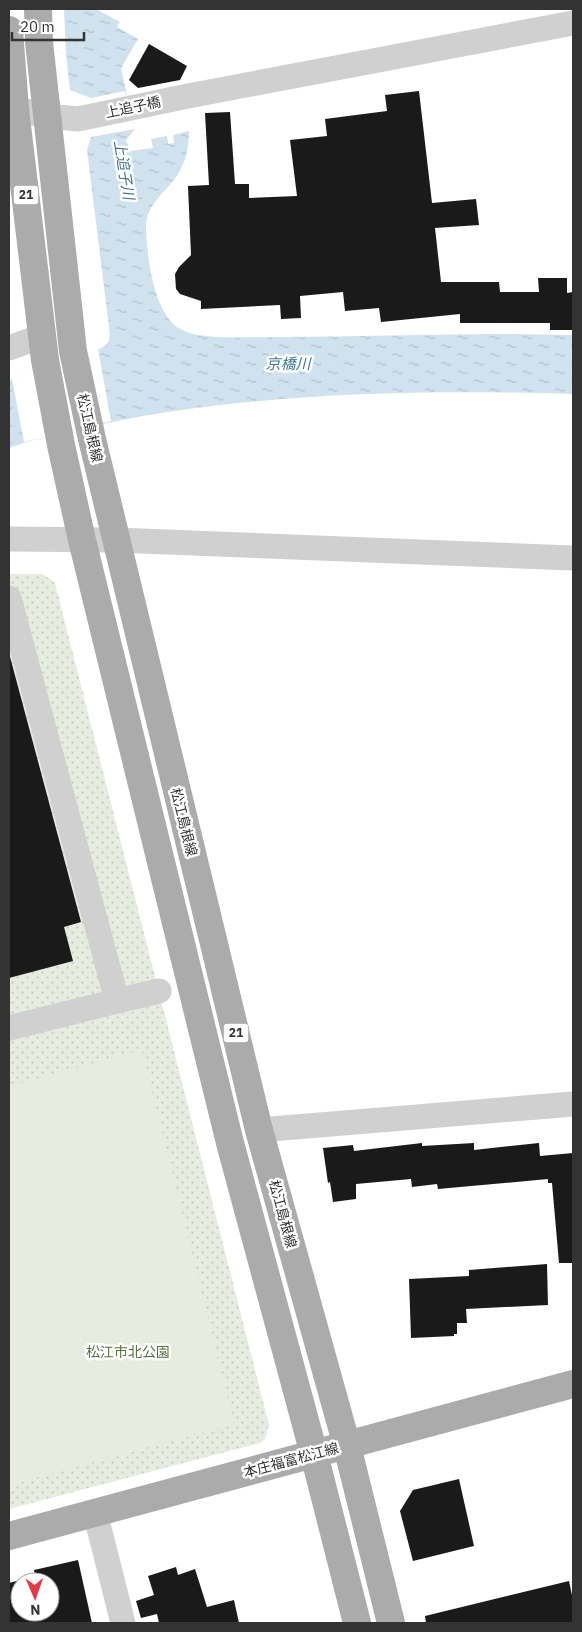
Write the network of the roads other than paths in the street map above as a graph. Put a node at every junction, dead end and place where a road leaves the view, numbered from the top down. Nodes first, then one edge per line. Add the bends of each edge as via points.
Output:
1 (38, 9) edge
2 (573, 23) edge
3 (9, 30) edge
4 (12, 108) edge
5 (47, 116) junction
6 (9, 348) edge
7 (44, 348) junction
8 (9, 539) edge
9 (82, 540) junction
10 (116, 540) junction
11 (573, 558) edge
12 (9, 598) edge
13 (159, 991) dead end
14 (117, 1000) junction
15 (9, 1028) edge
16 (573, 1104) edge
17 (259, 1130) junction
18 (573, 1384) edge
19 (347, 1446) junction
20 (314, 1454) junction
21 (95, 1512) junction
22 (9, 1536) edge
23 (123, 1623) edge
24 (357, 1623) edge
25 (390, 1623) edge

1 - 5 main road, 松江島根線 / 21
2 - 5 street, 上追子橋 via 78,119
3 - 4 main road, 21
4 - 5 street, 上追子橋
4 - 7 main road, 21
5 - 10 main road, 松江島根線 / 21 via 73,351
6 - 7 street
7 - 9 main road, 21
8 - 9 street
9 - 10 street
9 - 20 main road, 21 via 230,1143
10 - 11 street
10 - 17 main road, 松江島根線 / 21
12 - 14 street
13 - 14 street
14 - 15 street
16 - 17 street
17 - 19 main road, 松江島根線 / 21
18 - 19 main road, 本庄福富松江線
19 - 20 main road, 本庄福富松江線
19 - 25 main road, 松江島根線 / 21
20 - 21 main road, 本庄福富松江線
20 - 24 main road, 21
21 - 22 main road, 本庄福富松江線
21 - 23 street

